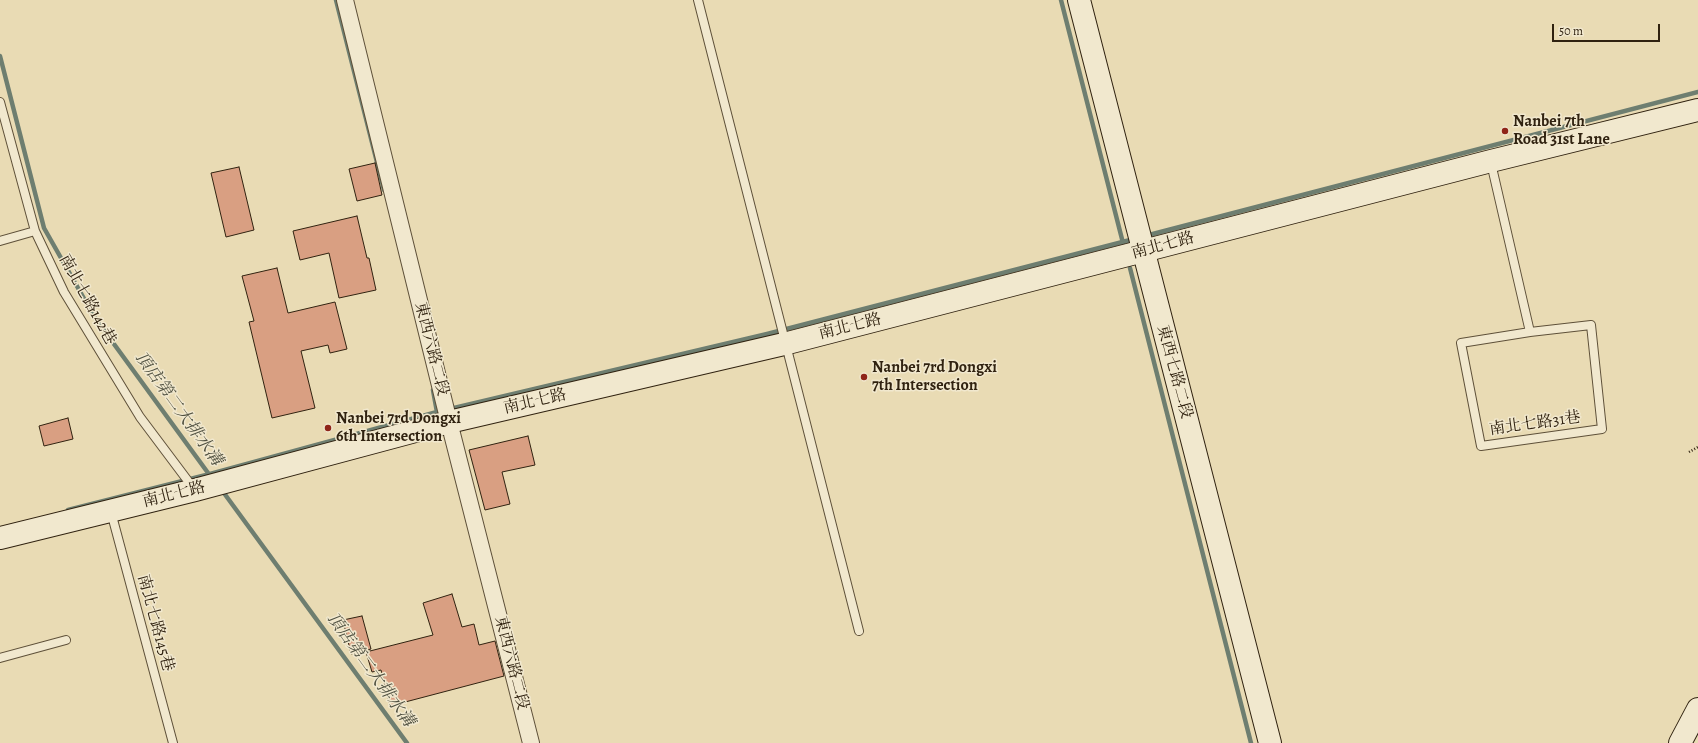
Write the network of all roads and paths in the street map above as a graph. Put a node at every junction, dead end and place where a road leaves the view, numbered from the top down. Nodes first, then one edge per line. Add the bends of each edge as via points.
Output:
1 (345, 0) edge
2 (698, 0) edge
3 (1079, 0) edge
4 (0, 102) edge
5 (1698, 110) edge
6 (1491, 161) junction
7 (35, 231) junction
8 (0, 241) edge
9 (1143, 252) junction
10 (1530, 332) junction
11 (784, 344) junction
12 (450, 422) junction
13 (1698, 447) edge
14 (1689, 452) dead end
15 (195, 490) junction
16 (110, 510) junction
17 (0, 538) edge
18 (859, 631) dead end
19 (66, 640) dead end
20 (0, 658) edge
21 (1698, 709) edge
22 (173, 743) edge
23 (531, 743) edge
24 (1270, 743) edge
25 (1680, 743) edge

1 - 12 street, 東西六路二段
2 - 11 lane
3 - 9 street, 東西七路二段
4 - 7 lane, 南北七路142巷
5 - 6 street, 南北七路
6 - 9 street, 南北七路
6 - 10 lane
7 - 8 lane
7 - 15 lane, 南北七路142巷 via 64,292 140,417
9 - 11 street, 南北七路
9 - 24 street, 東西七路二段
10 - 10 lane, 南北七路31巷 via 1461,343 1481,446 1602,429 1591,325
11 - 12 street, 南北七路
11 - 18 lane
12 - 15 street, 南北七路
12 - 23 street, 東西六路二段
13 - 14 path
15 - 16 street, 南北七路
16 - 17 street, 南北七路
16 - 22 lane, 南北七路145巷
19 - 20 lane
21 - 25 street

